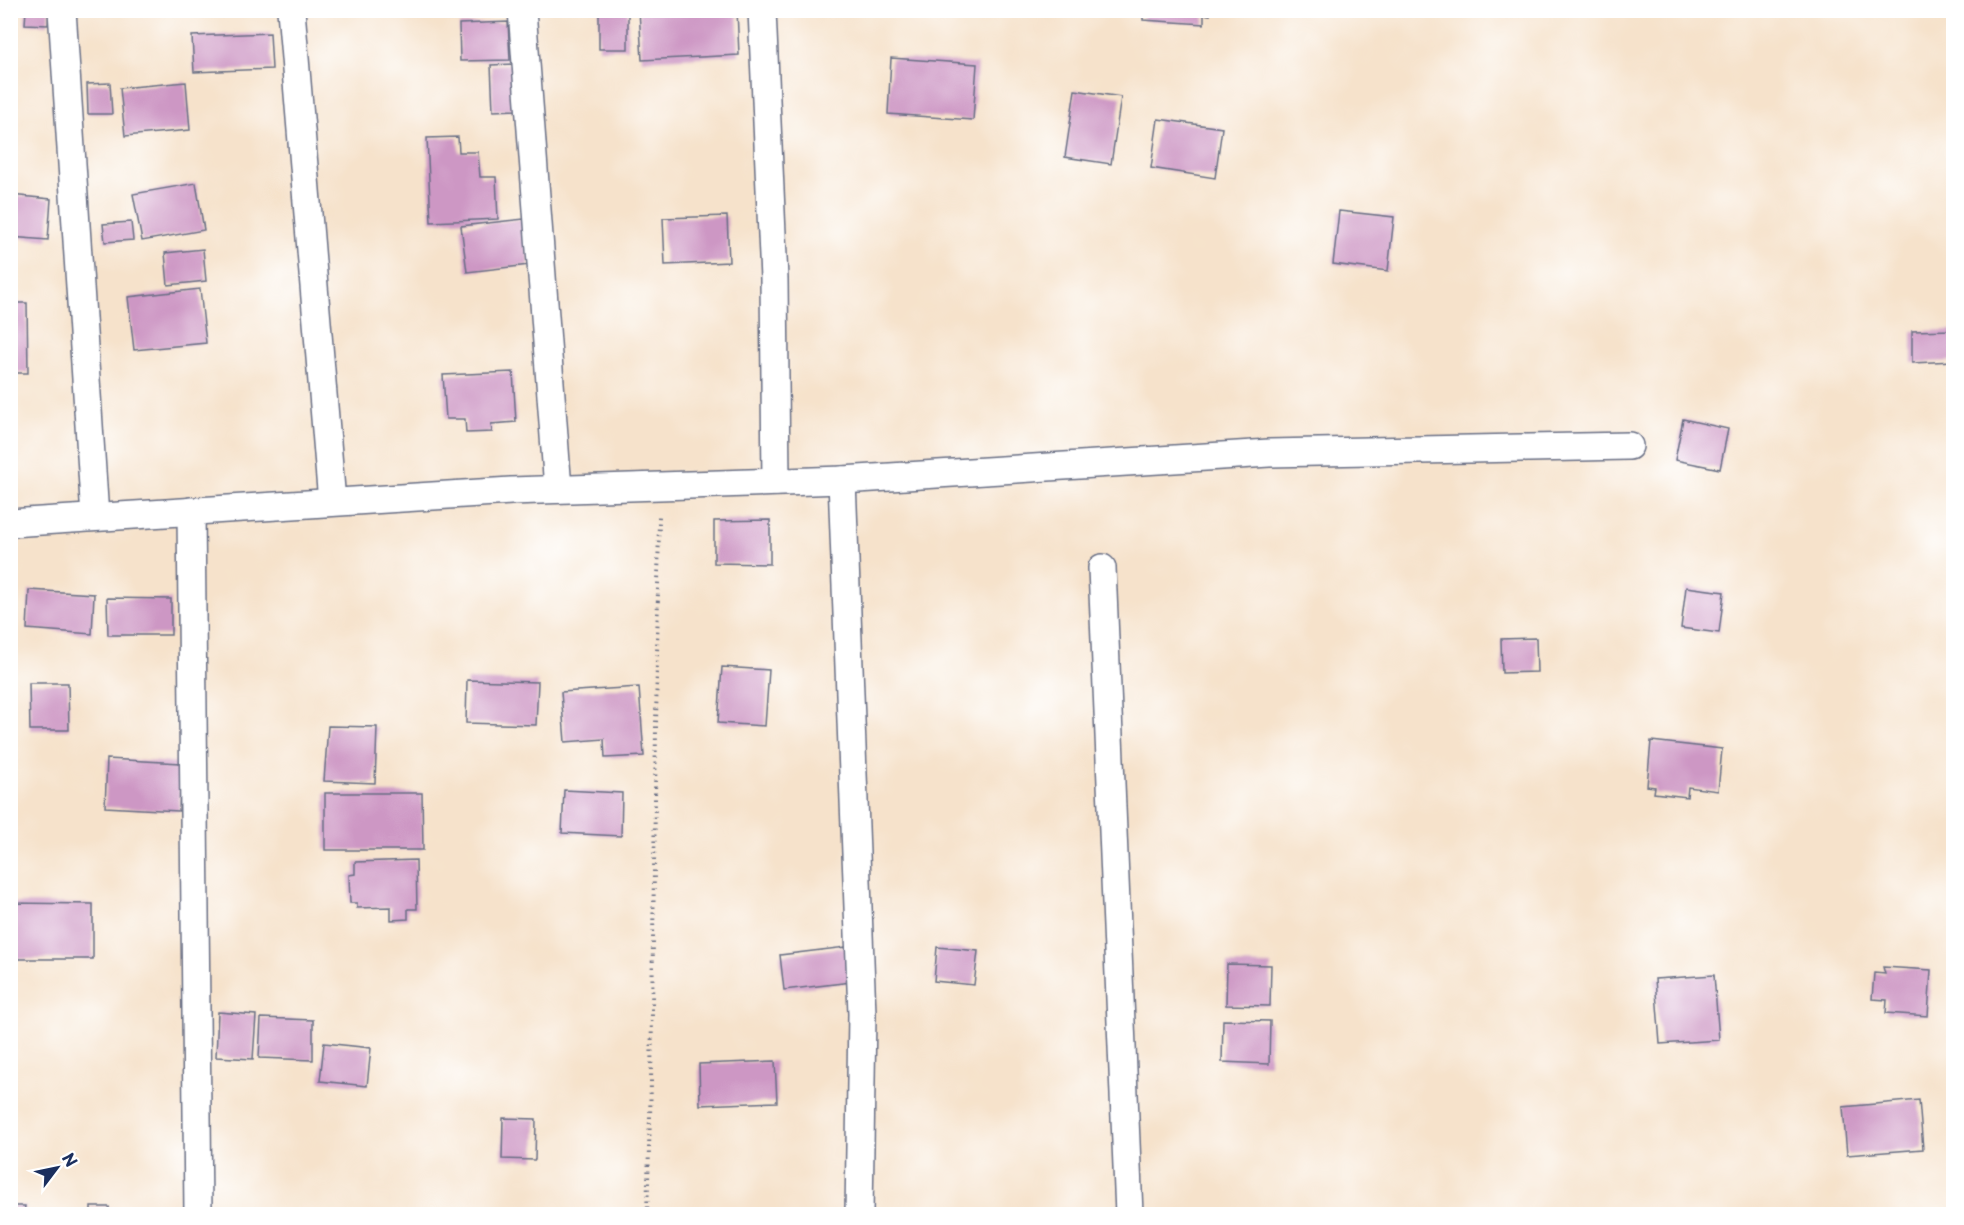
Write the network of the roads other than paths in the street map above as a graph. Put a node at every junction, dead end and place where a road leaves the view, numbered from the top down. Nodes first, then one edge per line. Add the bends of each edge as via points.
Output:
1 (62, 10) edge
2 (291, 10) edge
3 (522, 10) edge
4 (762, 10) edge
5 (1629, 446) dead end
6 (842, 480) junction
7 (776, 482) junction
8 (558, 489) junction
9 (332, 502) junction
10 (191, 511) junction
11 (95, 517) junction
12 (10, 523) edge
13 (1102, 568) dead end
14 (198, 1215) edge
15 (859, 1215) edge
16 (1129, 1215) edge

1 - 11 street
2 - 9 street
3 - 8 street
4 - 7 street via 774,279
5 - 6 street via 1269,453
6 - 7 street
6 - 15 street via 862,1014
7 - 8 street
8 - 9 street
9 - 10 street
10 - 11 street
10 - 14 street
11 - 12 street
13 - 16 street

